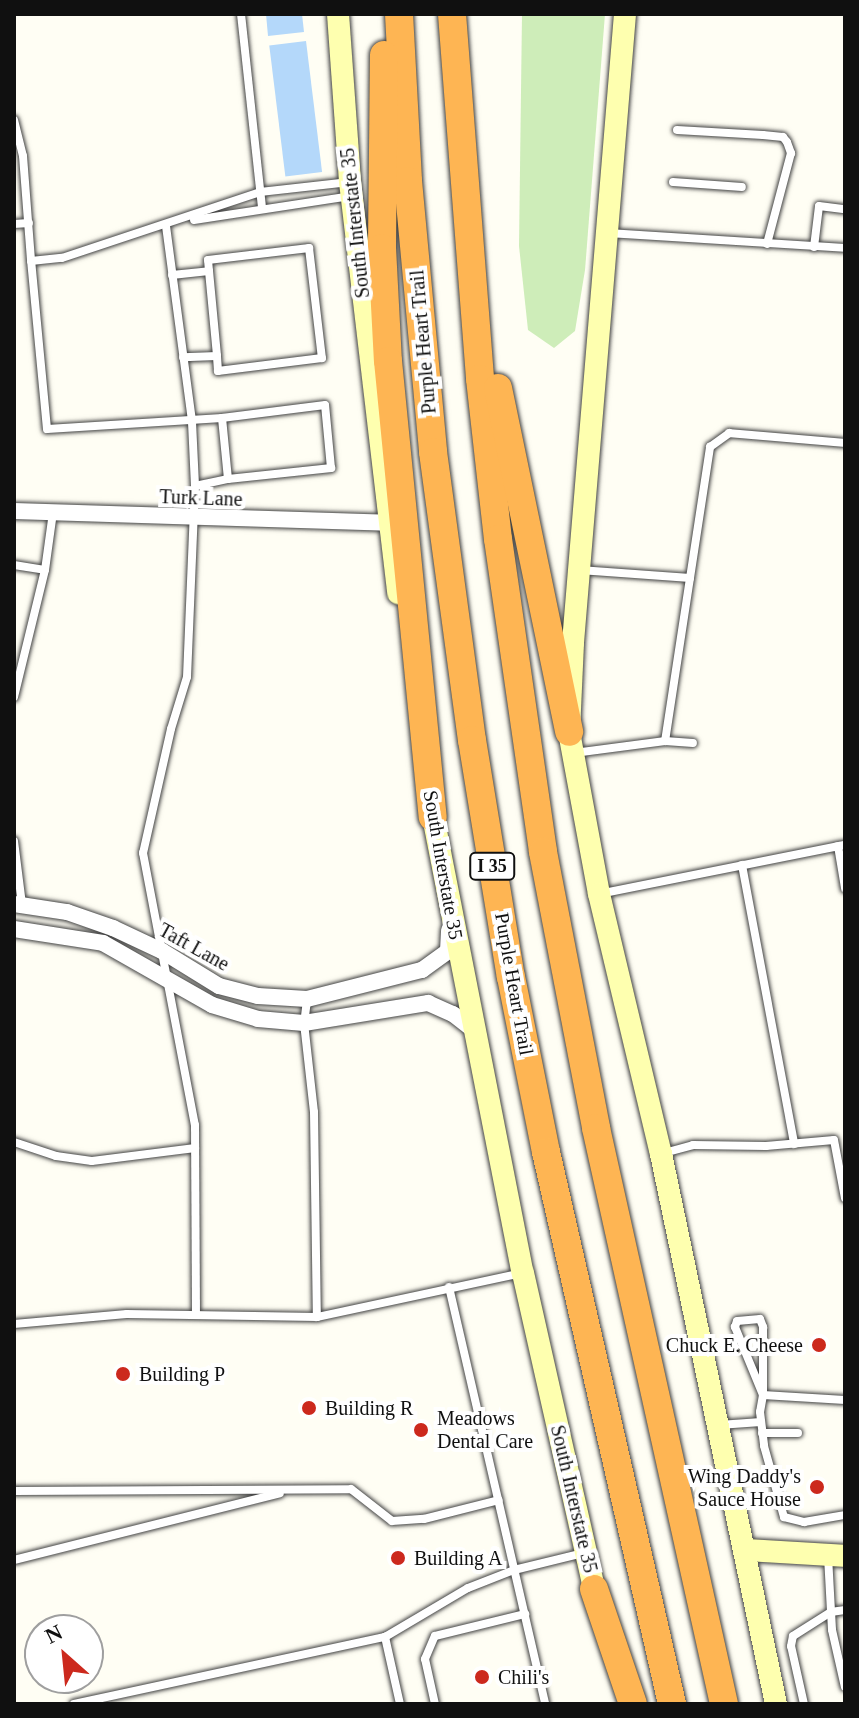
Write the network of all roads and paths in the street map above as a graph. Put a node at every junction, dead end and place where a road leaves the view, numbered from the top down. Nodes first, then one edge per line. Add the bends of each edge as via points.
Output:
1 (241, 14) edge
2 (338, 14) edge
3 (385, 14) edge
4 (399, 14) edge
5 (452, 14) edge
6 (625, 14) edge
7 (14, 120) edge
8 (677, 130) dead end
9 (461, 161) junction
10 (673, 182) dead end
11 (742, 187) dead end
12 (350, 189) junction
13 (260, 192) junction
14 (262, 208) junction
15 (845, 209) edge
16 (29, 223) junction
17 (14, 224) edge
18 (166, 226) junction
19 (607, 233) junction
20 (767, 244) junction
21 (814, 247) junction
22 (845, 248) edge
23 (31, 261) junction
24 (209, 271) junction
25 (172, 275) junction
26 (217, 356) junction
27 (183, 357) junction
28 (222, 418) junction
29 (192, 422) junction
30 (845, 443) edge
31 (228, 479) junction
32 (195, 486) junction
33 (14, 511) edge
34 (53, 512) junction
35 (194, 518) junction
36 (388, 523) junction
37 (14, 565) edge
38 (45, 570) junction
39 (580, 570) junction
40 (690, 578) junction
41 (14, 697) edge
42 (665, 741) junction
43 (571, 743) junction
44 (693, 743) dead end
45 (433, 817) junction
46 (14, 841) edge
47 (841, 846) edge
48 (742, 865) junction
49 (845, 888) edge
50 (599, 894) junction
51 (18, 904) edge
52 (449, 904) junction
53 (14, 929) edge
54 (162, 951) junction
55 (168, 977) junction
56 (307, 999) junction
57 (304, 1023) junction
58 (475, 1031) junction
59 (845, 1138) edge
60 (834, 1140) junction
61 (14, 1142) edge
62 (794, 1144) junction
63 (195, 1148) junction
64 (661, 1154) junction
65 (845, 1198) edge
66 (523, 1273) junction
67 (449, 1287) junction
68 (196, 1315) junction
69 (317, 1317) junction
70 (14, 1324) edge
71 (763, 1395) junction
72 (845, 1400) edge
73 (761, 1422) junction
74 (718, 1425) junction
75 (762, 1433) junction
76 (798, 1433) dead end
77 (14, 1491) edge
78 (288, 1491) junction
79 (499, 1500) junction
80 (845, 1515) edge
81 (745, 1550) junction
82 (585, 1553) junction
83 (837, 1556) edge
84 (14, 1560) edge
85 (514, 1570) junction
86 (594, 1589) junction
87 (845, 1610) edge
88 (831, 1612) junction
89 (525, 1614) junction
90 (385, 1637) junction
91 (845, 1687) edge
92 (74, 1704) edge
93 (400, 1704) edge
94 (435, 1704) edge
95 (545, 1704) edge
96 (619, 1704) edge
97 (633, 1704) edge
98 (672, 1704) edge
99 (724, 1704) edge
100 (776, 1704) edge
101 (804, 1704) edge

1 - 13 lane
2 - 12 main road, South Interstate 35
3 - 45 highway via 384,309
4 - 98 highway, Purple Heart Trail / I 35 via 408,181 435,466 472,740 546,1152
5 - 9 highway, I 35
6 - 19 main road
7 - 16 lane
8 - 20 lane via 783,137 787,142 791,153
9 - 43 highway via 518,495
9 - 99 highway, I 35 via 498,539 543,852 596,1128
10 - 11 lane
12 - 13 lane
12 - 14 lane
12 - 36 main road, South Interstate 35
13 - 14 lane
13 - 18 lane
14 - 18 lane
15 - 21 lane via 819,206
16 - 17 lane
16 - 23 lane
18 - 23 lane via 62,258
18 - 25 lane
19 - 20 lane
19 - 39 main road
20 - 21 lane
21 - 22 lane
23 - 29 lane via 47,429
24 - 25 lane
24 - 26 lane
24 - 26 lane via 208,260 309,248 322,358 218,371
25 - 27 lane
26 - 27 lane
27 - 29 lane
28 - 29 lane
28 - 31 lane
28 - 31 lane via 325,405 331,468
29 - 32 lane
30 - 40 lane via 729,433 710,447
31 - 32 lane
32 - 35 lane
33 - 34 street, Turk Lane
34 - 35 street, Turk Lane
34 - 38 lane
35 - 36 street, Turk Lane
35 - 54 lane via 187,677 143,853
36 - 45 main road, South Interstate 35
37 - 38 lane
38 - 41 lane
39 - 40 lane
39 - 43 main road
40 - 42 lane
42 - 43 lane
42 - 44 lane
43 - 50 main road
45 - 52 main road, South Interstate 35
46 - 51 lane
47 - 48 lane
47 - 49 lane
48 - 50 lane
48 - 62 lane
50 - 64 main road
51 - 54 street, Taft Lane via 67,912
52 - 56 street, Taft Lane via 448,951 422,970
52 - 58 main road, South Interstate 35
53 - 55 street, Taft Lane via 103,943
54 - 55 lane
54 - 56 street, Taft Lane via 219,986 258,996
55 - 57 street, Taft Lane via 212,1005 258,1019
55 - 63 lane
56 - 57 lane
57 - 58 street, Taft Lane via 428,1003
57 - 69 lane via 314,1112
58 - 66 main road, South Interstate 35
59 - 60 lane
60 - 62 lane
60 - 65 lane
61 - 63 lane via 92,1161
62 - 64 lane via 693,1145
63 - 68 lane
64 - 74 main road
66 - 67 lane
66 - 82 main road, South Interstate 35
67 - 69 lane
67 - 79 lane
68 - 69 lane
68 - 70 lane via 127,1314
71 - 71 lane via 735,1327 737,1321 760,1319 763,1327
71 - 72 lane
71 - 73 lane
73 - 74 lane
73 - 75 lane
74 - 81 main road
75 - 76 lane
75 - 80 lane via 784,1517 804,1522
77 - 78 lane
78 - 79 lane via 351,1489 392,1521 424,1519
78 - 84 lane
79 - 85 lane
81 - 83 main road
81 - 100 main road
82 - 85 lane
82 - 86 main road, South Interstate 35
83 - 88 lane
85 - 89 lane
85 - 90 lane via 468,1588
86 - 96 main road, South Interstate 35
86 - 97 highway
87 - 88 lane
88 - 91 lane
88 - 101 lane via 793,1636
89 - 94 lane via 435,1636 425,1659
89 - 95 lane
90 - 92 lane
90 - 93 lane

